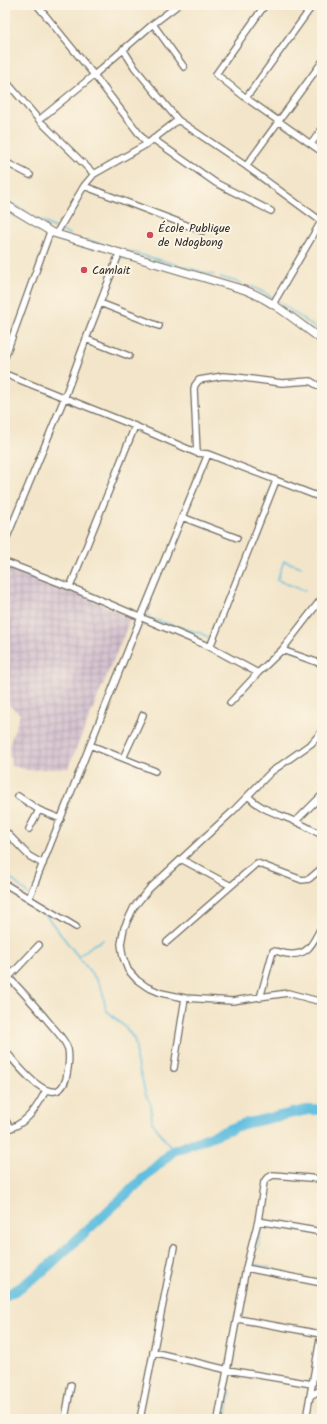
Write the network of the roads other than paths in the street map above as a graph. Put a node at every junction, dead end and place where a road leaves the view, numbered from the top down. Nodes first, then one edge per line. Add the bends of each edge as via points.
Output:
1 (37, 5) edge
2 (178, 5) edge
3 (265, 5) edge
4 (313, 5) edge
5 (153, 24) junction
6 (123, 49) junction
7 (322, 62) edge
8 (184, 67) dead end
9 (94, 75) junction
10 (6, 83) edge
11 (246, 98) junction
12 (39, 120) junction
13 (178, 120) junction
14 (278, 121) junction
15 (322, 129) edge
16 (153, 139) junction
17 (147, 144) junction
18 (311, 144) junction
19 (322, 152) edge
20 (5, 162) edge
21 (246, 166) junction
22 (94, 174) junction
23 (30, 175) dead end
24 (84, 186) junction
25 (5, 204) edge
26 (271, 211) dead end
27 (322, 221) edge
28 (316, 229) junction
29 (202, 231) dead end
30 (53, 233) junction
31 (322, 233) edge
32 (119, 254) junction
33 (100, 303) junction
34 (273, 304) junction
35 (159, 326) dead end
36 (86, 339) junction
37 (322, 340) edge
38 (129, 356) dead end
39 (5, 357) edge
40 (5, 374) edge
41 (322, 388) edge
42 (64, 399) junction
43 (135, 426) junction
44 (196, 453) junction
45 (208, 454) junction
46 (276, 480) junction
47 (322, 498) edge
48 (182, 517) junction
49 (237, 538) dead end
50 (5, 542) edge
51 (5, 562) edge
52 (70, 587) junction
53 (322, 598) edge
54 (141, 617) junction
55 (210, 647) junction
56 (282, 650) junction
57 (322, 664) edge
58 (258, 673) junction
59 (230, 703) dead end
60 (143, 715) dead end
61 (322, 731) edge
62 (90, 745) junction
63 (123, 758) junction
64 (155, 771) dead end
65 (322, 795) edge
66 (18, 796) dead end
67 (248, 796) junction
68 (39, 810) junction
69 (61, 819) junction
70 (296, 822) junction
71 (29, 829) dead end
72 (5, 831) edge
73 (322, 835) edge
74 (181, 860) junction
75 (43, 864) junction
76 (322, 868) edge
77 (5, 884) edge
78 (231, 886) junction
79 (30, 898) junction
80 (322, 926) edge
81 (76, 927) dead end
82 (167, 942) dead end
83 (39, 945) dead end
84 (7, 976) edge
85 (185, 998) junction
86 (260, 998) junction
87 (322, 1002) edge
88 (5, 1050) edge
89 (174, 1068) dead end
90 (46, 1090) junction
91 (5, 1119) edge
92 (322, 1179) edge
93 (258, 1221) junction
94 (322, 1232) edge
95 (174, 1248) dead end
96 (246, 1268) junction
97 (322, 1283) edge
98 (238, 1319) junction
99 (321, 1336) edge
100 (153, 1352) junction
101 (228, 1370) junction
102 (312, 1384) junction
103 (71, 1385) dead end
104 (322, 1389) edge
105 (310, 1396) junction
106 (65, 1419) edge
107 (140, 1419) edge
108 (218, 1419) edge
109 (306, 1419) edge

1 - 9 street
2 - 5 street
3 - 11 street via 216,73
4 - 11 street
5 - 6 street
5 - 8 street
6 - 9 street
6 - 13 street via 135,68
7 - 14 street
9 - 12 street
9 - 17 street
10 - 12 street
11 - 14 street
12 - 22 street
13 - 16 street
13 - 21 street
14 - 18 street
14 - 21 street
15 - 18 street
16 - 17 street
16 - 26 street via 216,183
17 - 22 street
18 - 19 street
20 - 23 street
21 - 27 street
22 - 24 street
24 - 29 street
24 - 30 street
25 - 30 main road
27 - 28 street
28 - 31 street
28 - 34 street
30 - 32 main road
30 - 39 street
32 - 33 street
32 - 34 main road via 245,290
33 - 35 street
33 - 36 street
34 - 37 main road
36 - 38 street
36 - 42 street
40 - 42 street
41 - 44 street via 310,381 282,383 236,376 199,380 194,390
42 - 43 street
42 - 50 street
43 - 44 street
43 - 52 street
44 - 45 street
45 - 46 street
45 - 48 street
46 - 47 street
46 - 55 street
48 - 49 street
48 - 54 street
51 - 52 street
52 - 54 street
53 - 56 street
54 - 55 street
54 - 62 street
55 - 58 street
56 - 57 street
56 - 58 street
58 - 59 street
60 - 63 street
61 - 67 street via 312,743 271,772
62 - 63 street
62 - 69 street
63 - 64 street
65 - 70 street
66 - 68 street
67 - 70 street via 258,806
67 - 74 street
68 - 69 street
68 - 71 street
69 - 75 street
70 - 73 street
72 - 75 street via 29,856
74 - 78 street
74 - 85 street via 134,907 124,928 122,944 128,970 137,980 161,993
75 - 79 street
76 - 78 street via 309,879 302,880 257,864
77 - 79 street
78 - 82 street
79 - 81 street
80 - 86 street via 309,949 288,954 273,952
83 - 84 street
84 - 90 street via 29,997 68,1049 68,1072 64,1083 59,1089
85 - 86 street via 232,1001
85 - 89 street
86 - 87 street via 288,993
88 - 90 street via 30,1079
90 - 91 street via 38,1106 25,1120 11,1128
92 - 93 street via 272,1176 266,1179
93 - 94 street
93 - 96 street
95 - 100 street
96 - 97 street
96 - 98 street
98 - 99 street
98 - 101 street
99 - 102 street
100 - 101 street
100 - 107 street
101 - 102 street
101 - 108 street
102 - 105 street
103 - 106 street
104 - 105 street
105 - 109 street

